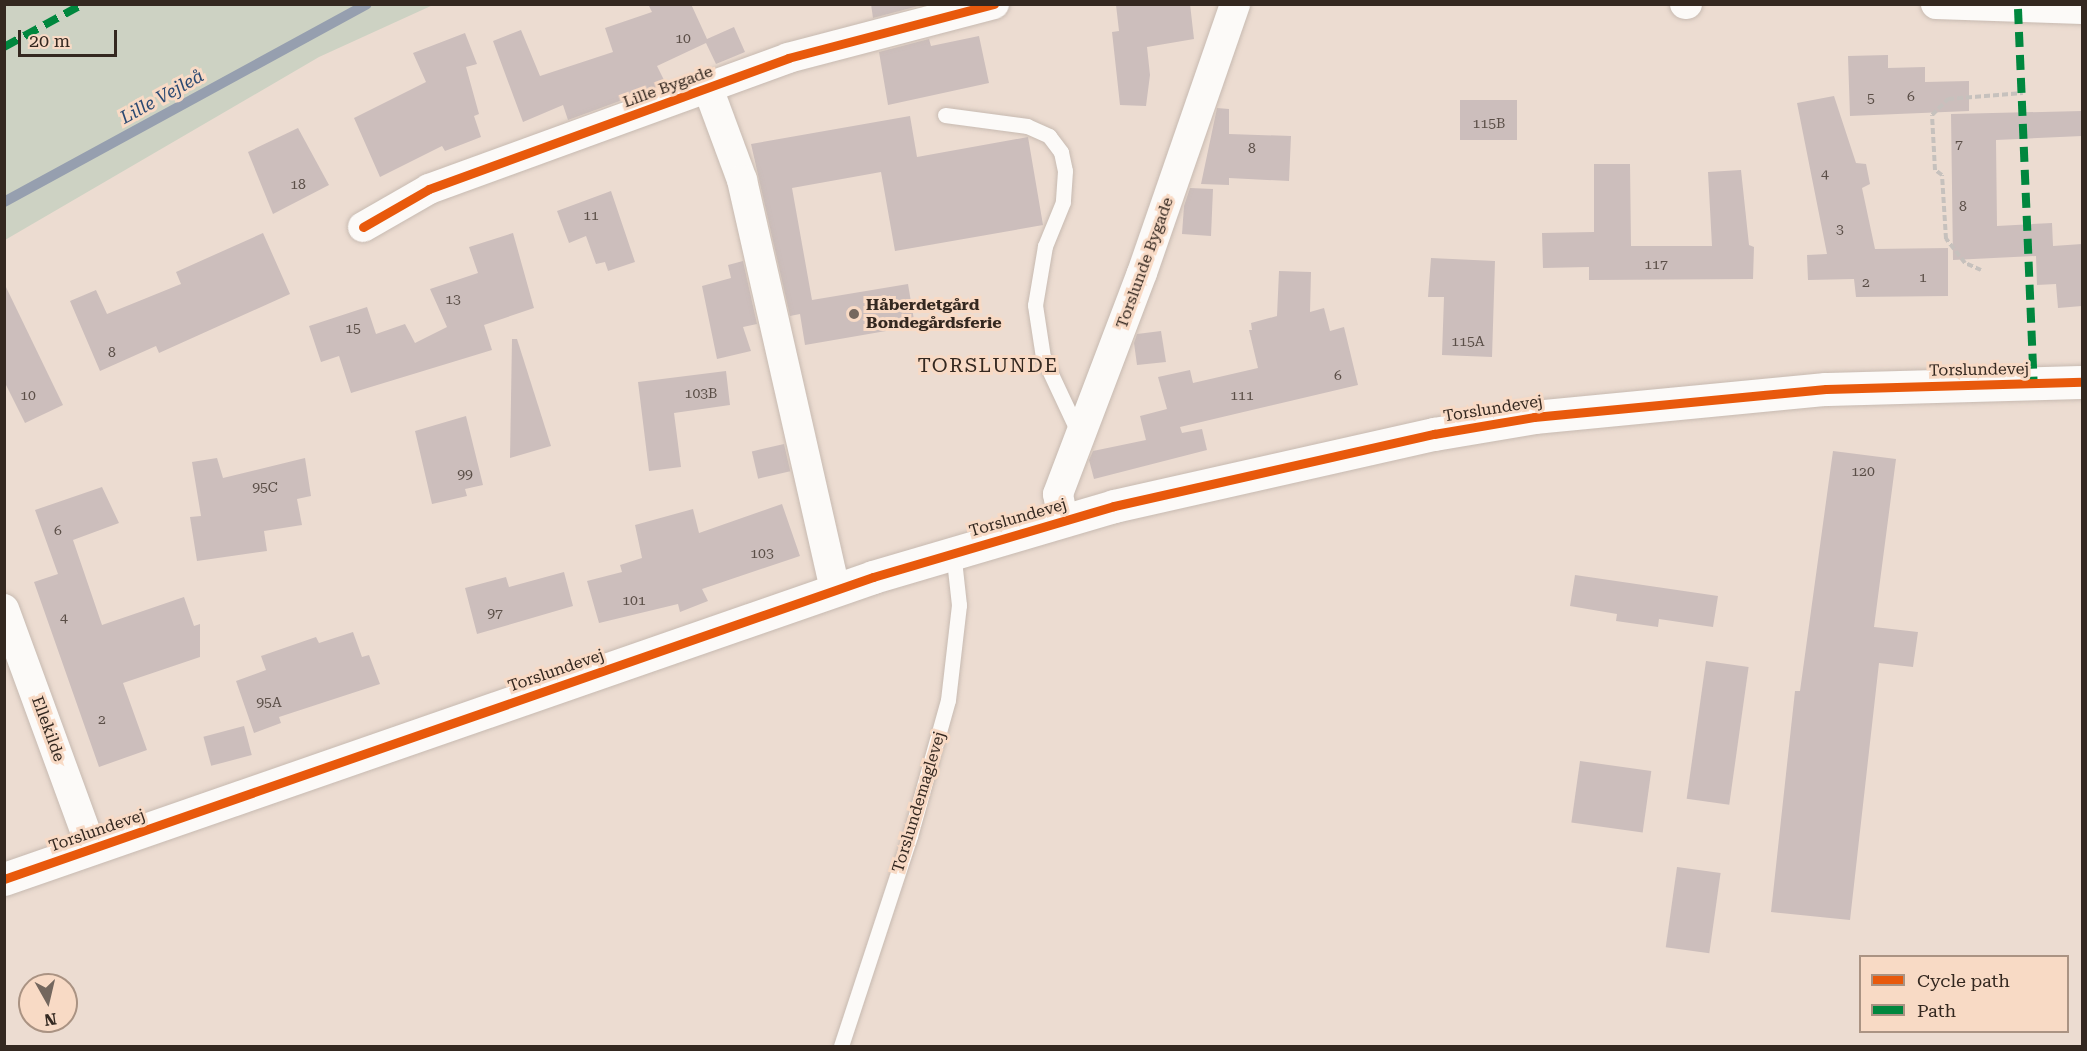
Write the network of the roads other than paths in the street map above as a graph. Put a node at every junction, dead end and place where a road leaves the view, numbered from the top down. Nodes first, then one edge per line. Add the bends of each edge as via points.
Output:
1 (994, 4) edge
2 (1235, 4) edge
3 (1936, 4) edge
4 (2082, 9) edge
5 (708, 88) junction
6 (945, 115) dead end
7 (363, 227) dead end
8 (2082, 382) edge
9 (1080, 436) junction
10 (1063, 520) junction
11 (953, 552) junction
12 (834, 591) junction
13 (4, 609) edge
14 (92, 849) junction
15 (4, 879) edge
16 (841, 1047) edge

1 - 5 street, Lille Bygade via 788,58
2 - 9 street, Torslunde Bygade via 1142,273
3 - 4 street
5 - 7 street, Lille Bygade via 429,189
5 - 12 street via 742,180
6 - 9 lane via 1027,126 1049,136 1061,152 1065,171 1063,202 1045,246 1035,305 1043,357
8 - 10 street, Torslundevej via 1826,389 1636,404 1534,417 1336,454
9 - 10 street, Torslunde Bygade via 1058,494
10 - 11 street, Torslundevej
11 - 12 street, Torslundevej
11 - 16 lane, Torslundemaglevej via 959,605 948,700 910,836
12 - 14 street, Torslundevej
13 - 14 street, Ellekilde
14 - 15 street, Torslundevej

